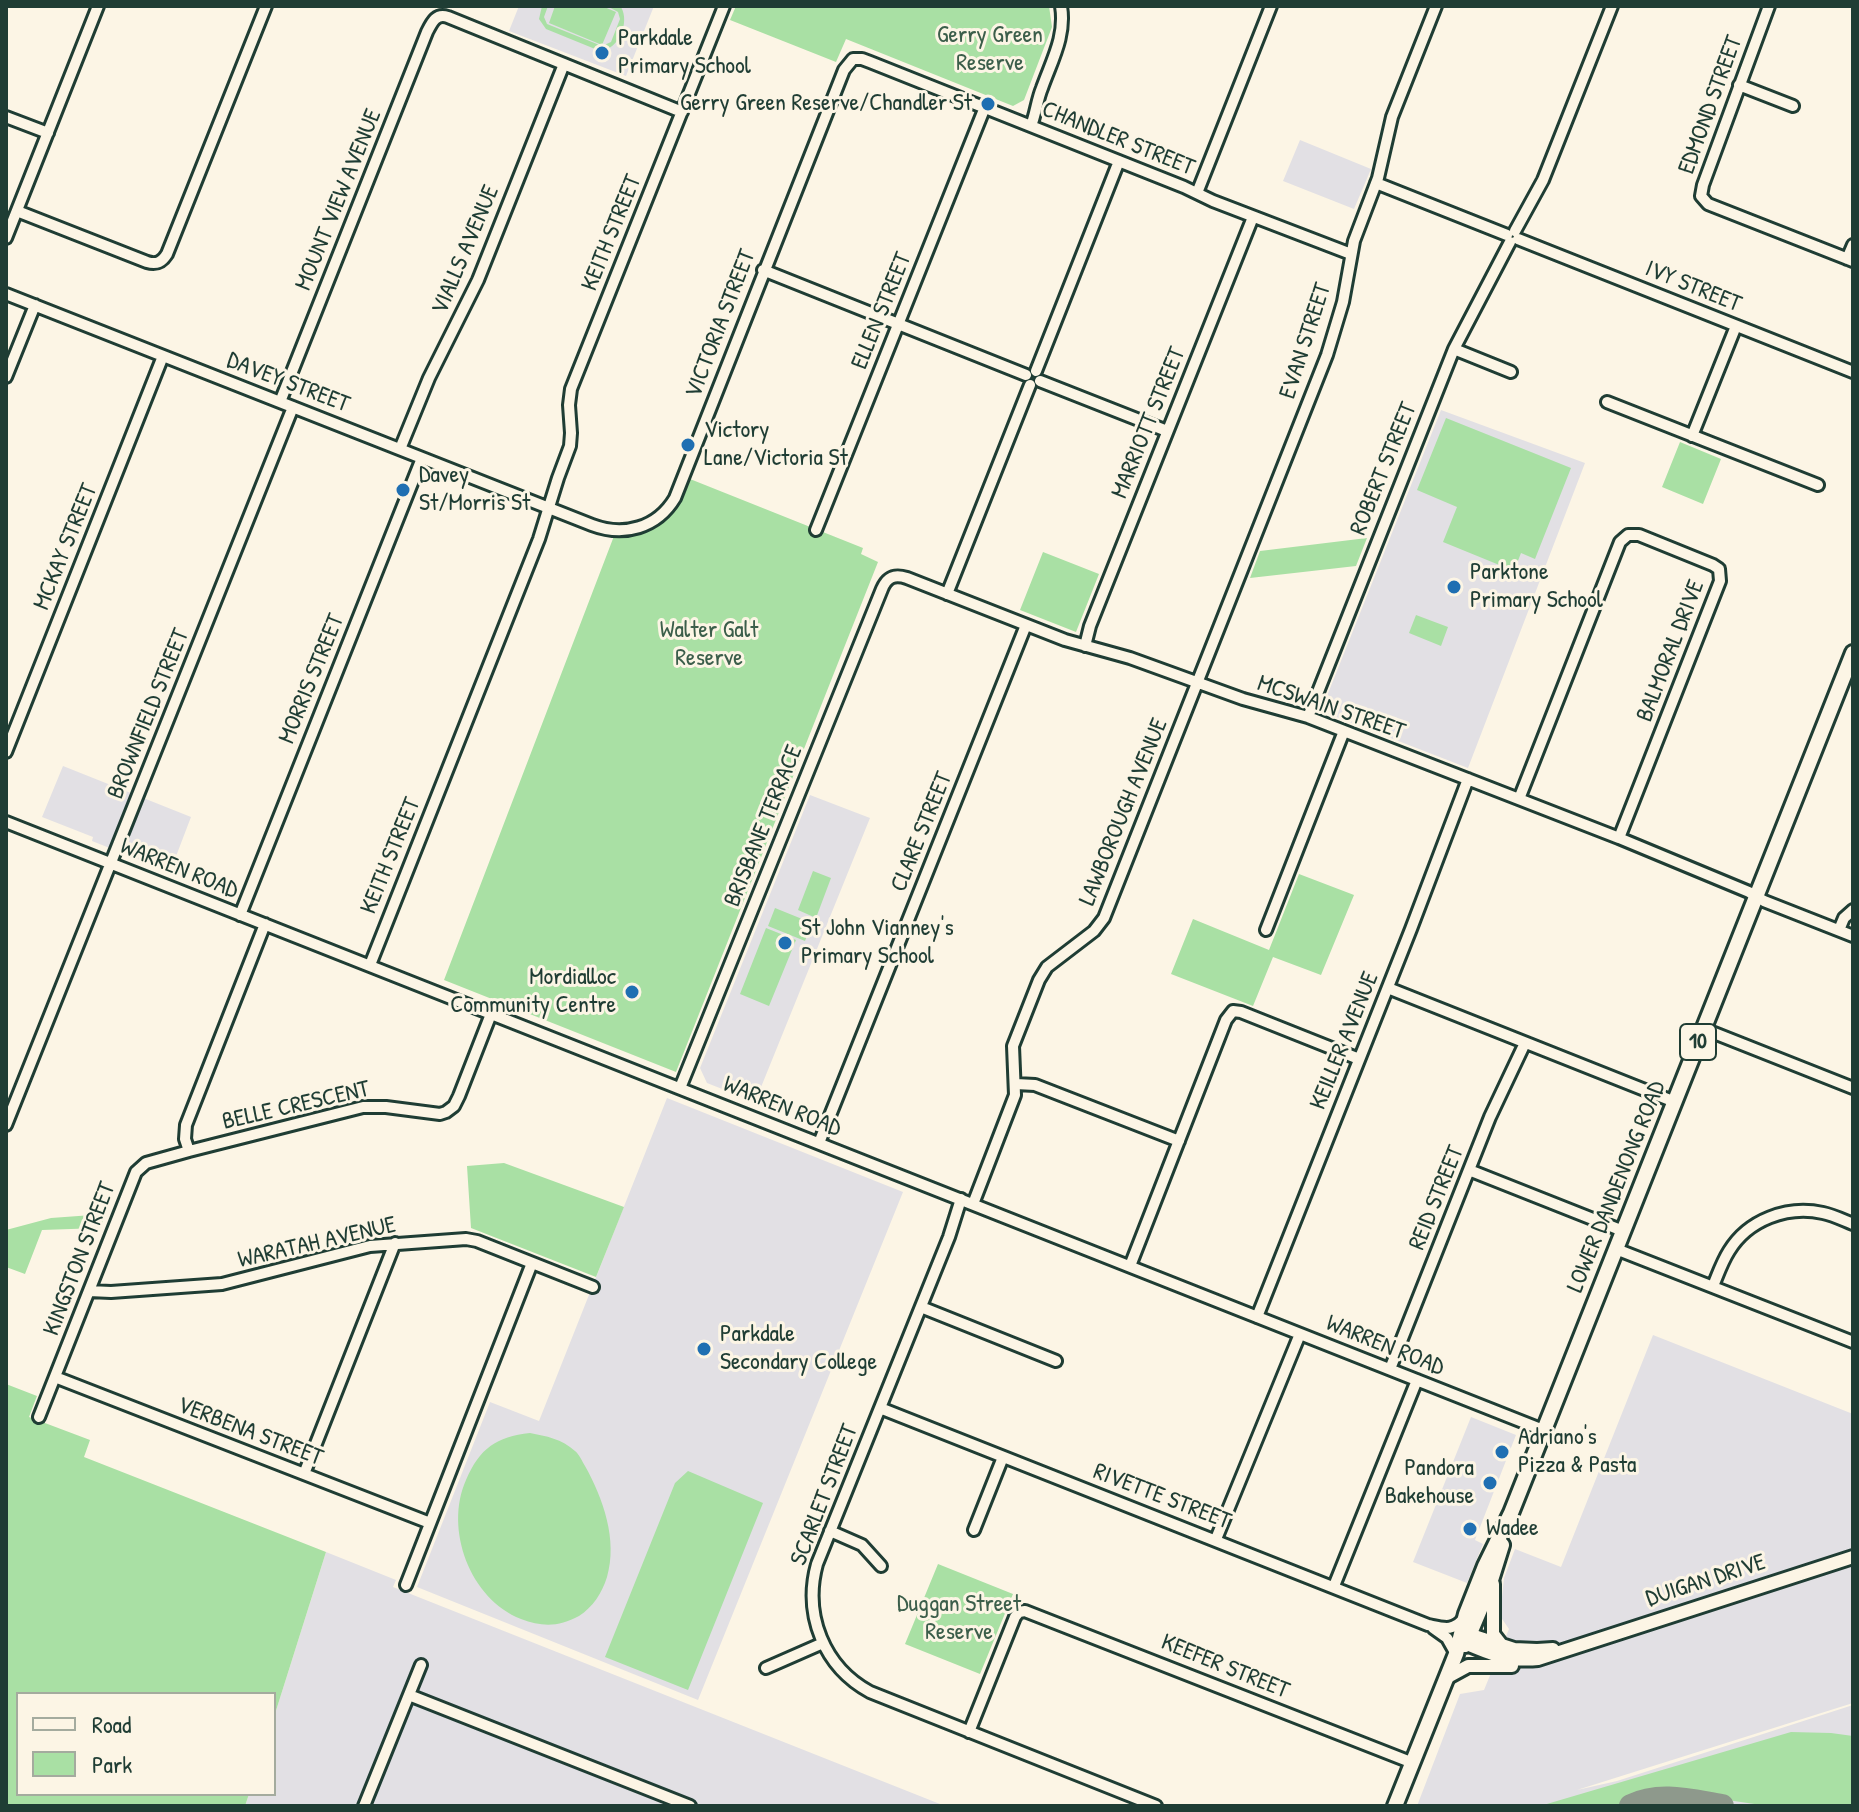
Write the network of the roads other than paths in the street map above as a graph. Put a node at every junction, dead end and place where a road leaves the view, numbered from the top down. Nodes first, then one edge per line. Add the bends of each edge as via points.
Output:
1 (98, 6) edge
2 (266, 6) edge
3 (724, 6) edge
4 (1061, 6) edge
5 (1271, 6) edge
6 (1436, 6) edge
7 (1612, 6) edge
8 (1769, 6) edge
9 (870, 62) joint
10 (564, 64) junction
11 (1739, 85) junction
12 (1793, 106) dead end
13 (985, 107) junction
14 (682, 112) junction
15 (6, 117) edge
16 (1027, 124) junction
17 (48, 133) junction
18 (1119, 161) junction
19 (1376, 183) junction
20 (1197, 193) junction
21 (17, 211) junction
22 (1253, 217) junction
23 (1513, 237) junction
24 (6, 238) edge
25 (1853, 245) edge
26 (1351, 254) junction
27 (1850, 260) edge
28 (763, 270) junction
29 (6, 294) edge
30 (35, 305) junction
31 (899, 324) junction
32 (1736, 326) junction
33 (1454, 349) junction
34 (163, 356) junction
35 (1511, 372) dead end
36 (1853, 372) edge
37 (6, 377) edge
38 (1033, 378) junction
39 (280, 402) junction
40 (1607, 402) dead end
41 (293, 407) junction
42 (1167, 431) junction
43 (1692, 436) junction
44 (400, 449) junction
45 (422, 458) junction
46 (1818, 485) dead end
47 (549, 508) junction
48 (816, 530) dead end
49 (887, 579) joint
50 (947, 594) junction
51 (1026, 625) junction
52 (1085, 646) junction
53 (1853, 653) edge
54 (1197, 683) junction
55 (1308, 717) junction
56 (1344, 731) junction
57 (6, 752) edge
58 (1468, 779) junction
59 (1519, 799) junction
60 (6, 822) edge
61 (1619, 838) junction
62 (111, 864) junction
63 (1756, 896) junction
64 (1853, 910) edge
65 (240, 915) junction
66 (265, 924) junction
67 (1266, 930) dead end
68 (1839, 930) junction
69 (1853, 936) edge
70 (370, 965) junction
71 (1388, 988) junction
72 (491, 1014) junction
73 (1704, 1029) junction
74 (1525, 1043) junction
75 (1359, 1059) junction
76 (1016, 1084) junction
77 (680, 1088) junction
78 (1853, 1088) edge
79 (1675, 1102) junction
80 (8, 1113) edge
81 (6, 1125) edge
82 (1179, 1141) junction
83 (819, 1143) junction
84 (189, 1151) junction
85 (1469, 1170) junction
86 (966, 1202) junction
87 (1853, 1224) edge
88 (1623, 1231) junction
89 (395, 1243) junction
90 (1616, 1249) junction
91 (532, 1263) junction
92 (1130, 1266) junction
93 (1713, 1286) junction
94 (593, 1287) dead end
95 (89, 1291) junction
96 (921, 1307) junction
97 (1257, 1317) junction
98 (1300, 1334) junction
99 (1853, 1342) edge
100 (1056, 1361) dead end
101 (1390, 1369) junction
102 (55, 1377) junction
103 (1417, 1380) junction
104 (880, 1408) junction
105 (39, 1417) dead end
106 (1543, 1430) junction
107 (1003, 1457) junction
108 (304, 1474) junction
109 (1511, 1513) junction
110 (430, 1523) junction
111 (974, 1530) dead end
112 (830, 1531) junction
113 (1216, 1539) junction
114 (1853, 1557) edge
115 (881, 1566) dead end
116 (1494, 1577) junction
117 (406, 1585) dead end
118 (1334, 1586) junction
119 (1466, 1614) junction
120 (1428, 1625) junction
121 (1462, 1641) junction
122 (823, 1643) junction
123 (1502, 1645) junction
124 (1572, 1648) junction
125 (1538, 1659) junction
126 (421, 1665) dead end
127 (766, 1668) dead end
128 (1446, 1678) junction
129 (409, 1695) junction
130 (969, 1732) junction
131 (1413, 1763) junction
132 (364, 1806) edge
133 (690, 1806) edge
134 (1156, 1806) edge
135 (1395, 1806) edge

1 - 17 street
2 - 21 street via 161,262 147,262
3 - 14 street, KEITH STREET
4 - 16 street via 1061,38
5 - 20 street
6 - 19 street, EVAN STREET via 1392,117
7 - 23 street, ROBERT STREET via 1543,180
8 - 11 street, EDMOND STREET
9 - 13 street, CHANDLER STREET
9 - 28 street, VICTORIA STREET via 853,59 844,70
10 - 14 street
10 - 39 street, MOUNT VIEW AVENUE via 448,17 432,21
10 - 44 street, VIALLS AVENUE via 476,286 424,388
11 - 12 street
11 - 27 street, EDMOND STREET via 1703,185 1703,200
13 - 16 street, CHANDLER STREET
13 - 31 street, ELLEN STREET
14 - 47 street, KEITH STREET via 571,389 571,440
15 - 17 street
16 - 18 street, CHANDLER STREET
17 - 21 street
18 - 20 street, CHANDLER STREET
18 - 38 street
19 - 23 street, IVY STREET
19 - 26 street, EVAN STREET
20 - 22 street, CHANDLER STREET
21 - 24 street
22 - 26 street, CHANDLER STREET
22 - 42 street, MARRIOTT STREET
23 - 32 street, IVY STREET
23 - 33 street, ROBERT STREET
25 - 27 street
26 - 54 street, EVAN STREET via 1327,355
28 - 31 street
28 - 47 street, VICTORIA STREET via 669,508 648,524 624,530 600,528
29 - 30 street, DAVEY STREET
30 - 34 street, DAVEY STREET
30 - 37 street
31 - 38 street
31 - 48 street, ELLEN STREET
32 - 36 street, IVY STREET
32 - 43 street
33 - 35 street
33 - 55 street, ROBERT STREET
34 - 39 street, DAVEY STREET
34 - 57 street, MCKAY STREET
38 - 42 street
38 - 50 street
39 - 41 street, DAVEY STREET
40 - 43 street
41 - 44 street, DAVEY STREET
41 - 62 street, BROWNFIELD STREET
42 - 52 street, MARRIOTT STREET
43 - 46 street
44 - 45 street, DAVEY STREET
45 - 47 street, DAVEY STREET
45 - 65 street, MORRIS STREET
47 - 70 street, KEITH STREET
49 - 50 street, MCSWAIN STREET via 901,576
49 - 77 street, BRISBANE TERRACE
50 - 51 street, MCSWAIN STREET
51 - 52 street, MCSWAIN STREET
51 - 83 street, CLARE STREET
52 - 54 street, MCSWAIN STREET
53 - 63 highway, LOWER DANDENONG ROAD / 10
54 - 55 street, MCSWAIN STREET
54 - 76 street, LAWBOROUGH AVENUE via 1104,918 1039,980 1014,1044
55 - 56 street, MCSWAIN STREET
56 - 58 street, MCSWAIN STREET
56 - 67 street
58 - 59 street, MCSWAIN STREET
58 - 71 street, KEILLER AVENUE
59 - 61 street, MCSWAIN STREET
59 - 61 street, BALMORAL DRIVE via 1620,542 1639,535 1713,565 1721,576
60 - 62 street, WARREN ROAD
61 - 63 street, MCSWAIN STREET
62 - 65 street, WARREN ROAD
62 - 80 street, BROWNFIELD STREET
63 - 68 street, MCSWAIN STREET
63 - 73 highway, LOWER DANDENONG ROAD / 10
64 - 68 street
65 - 66 street, WARREN ROAD
66 - 70 street, WARREN ROAD
66 - 84 street via 186,1125
68 - 69 street, MCSWAIN STREET
70 - 72 street, WARREN ROAD
71 - 74 street
71 - 75 street, KEILLER AVENUE
72 - 77 street, WARREN ROAD
72 - 84 street, BELLE CRESCENT via 459,1096 446,1112 363,1107
73 - 78 street
73 - 79 highway, LOWER DANDENONG ROAD / 10
74 - 79 street
74 - 85 street, REID STREET
75 - 82 street via 1233,1011
75 - 97 street, KEILLER AVENUE
76 - 82 street via 1035,1085
76 - 86 street, LAWBOROUGH AVENUE via 1013,1102
77 - 83 street, WARREN ROAD
79 - 88 highway, LOWER DANDENONG ROAD / 10
80 - 81 street, BROWNFIELD STREET
82 - 92 street
83 - 86 street, WARREN ROAD
84 - 95 street, KINGSTON STREET via 146,1163 136,1172
85 - 88 street
85 - 101 street, REID STREET
86 - 92 street, WARREN ROAD
86 - 96 street, SCARLET STREET
87 - 93 street via 1813,1211 1769,1218 1734,1243
88 - 90 highway, LOWER DANDENONG ROAD / 10
89 - 91 street, WARATAH AVENUE via 471,1240
89 - 95 street, WARATAH AVENUE via 222,1284
89 - 108 street
90 - 93 street
90 - 106 highway, LOWER DANDENONG ROAD / 10
91 - 94 street, WARATAH AVENUE
91 - 110 street
92 - 97 street, WARREN ROAD
93 - 99 street
95 - 102 street, KINGSTON STREET
96 - 100 street
96 - 104 street, SCARLET STREET
97 - 98 street, WARREN ROAD
98 - 101 street, WARREN ROAD
98 - 113 street
101 - 103 street, WARREN ROAD
102 - 105 street, KINGSTON STREET
102 - 108 street, VERBENA STREET
103 - 106 street, WARREN ROAD
103 - 118 street
104 - 107 street, RIVETTE STREET
104 - 112 street, SCARLET STREET
106 - 109 highway, LOWER DANDENONG ROAD / 10
107 - 111 street
107 - 113 street, RIVETTE STREET
108 - 110 street, VERBENA STREET
109 - 116 highway, LOWER DANDENONG ROAD / 10
109 - 119 highway, LOWER DANDENONG ROAD / 10
110 - 117 street
112 - 115 street via 862,1545
112 - 122 street, SCARLET STREET via 813,1584
113 - 118 street, RIVETTE STREET
114 - 124 main road, DUIGAN DRIVE
116 - 121 highway, LOWER DANDENONG ROAD / 10
116 - 123 main road via 1493,1634
118 - 120 street, RIVETTE STREET
119 - 120 street via 1455,1627
119 - 121 highway, LOWER DANDENONG ROAD / 10
120 - 121 street, RIVETTE STREET
121 - 123 main road, DUIGAN DRIVE
121 - 125 main road, DUIGAN DRIVE via 1505,1659
121 - 128 highway, LOWER DANDENONG ROAD / 10
122 - 127 street
122 - 130 street, SCARLET STREET via 836,1665 862,1688
123 - 124 main road, DUIGAN DRIVE via 1524,1650
124 - 125 main road, DUIGAN DRIVE
125 - 128 main road via 1511,1666 1468,1666
126 - 129 street
128 - 131 highway, LOWER DANDENONG ROAD / 10
129 - 132 street
129 - 133 street
130 - 131 street, KEEFER STREET via 1015,1617 1022,1611
130 - 134 street, SCARLET STREET
131 - 135 highway, LOWER DANDENONG ROAD / 10

